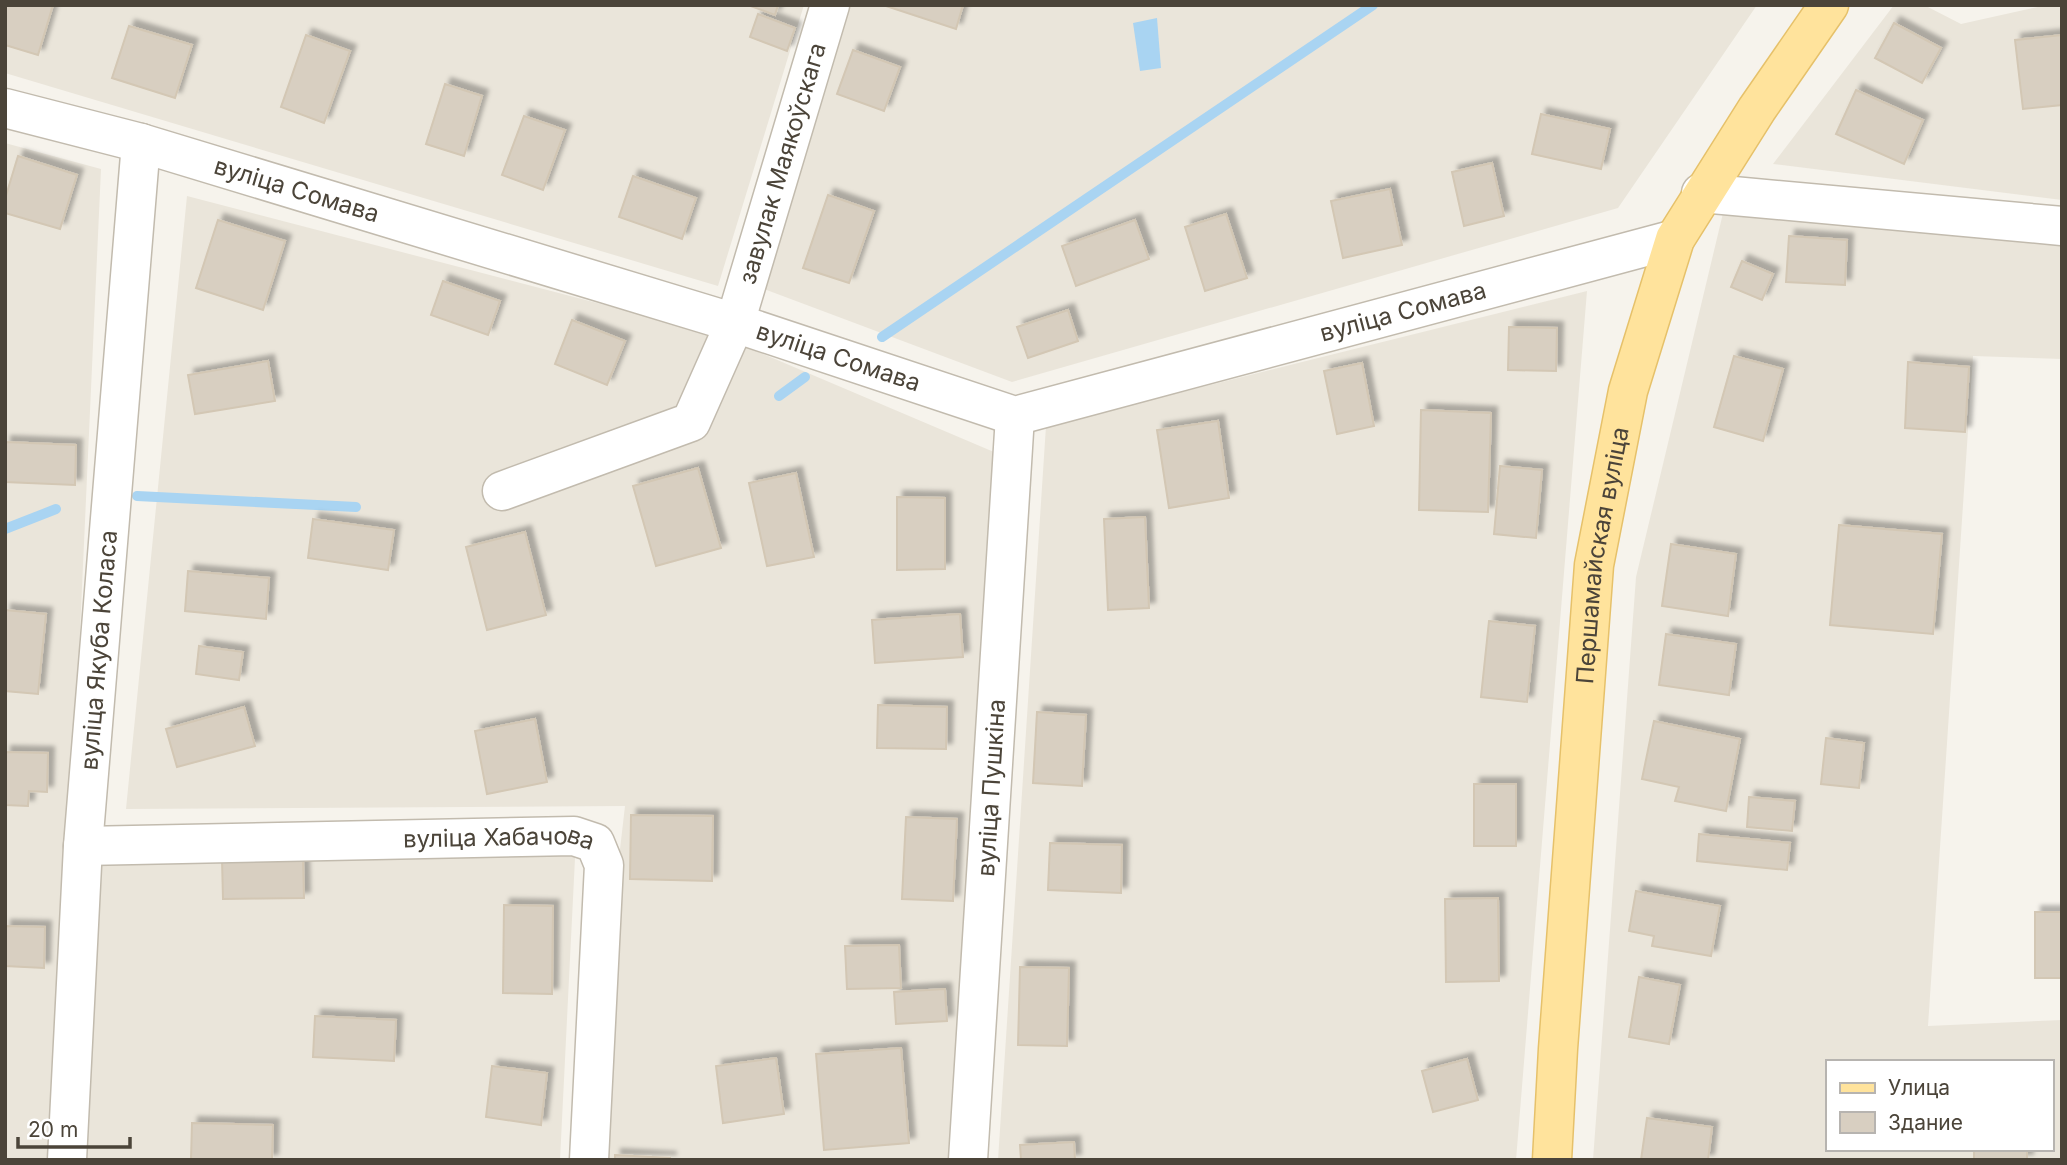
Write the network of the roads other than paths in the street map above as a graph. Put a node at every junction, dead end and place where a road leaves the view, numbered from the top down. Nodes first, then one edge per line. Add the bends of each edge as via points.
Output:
1 (831, 5) edge
2 (1829, 5) edge
3 (5, 107) edge
4 (141, 143) junction
5 (1702, 193) junction
6 (2062, 226) edge
7 (1675, 239) junction
8 (735, 323) junction
9 (1015, 416) junction
10 (502, 491) dead end
11 (83, 846) junction
12 (67, 1160) edge
13 (589, 1160) edge
14 (968, 1160) edge
15 (1552, 1160) edge

1 - 8 street, завулак Маякоўскага
2 - 5 main road, Першамайская вуліца
3 - 4 street, вуліца Сомава
4 - 8 street, вуліца Сомава
4 - 11 street, вуліца Якуба Коласа
5 - 6 street
5 - 7 main road, Першамайская вуліца
7 - 9 street, вуліца Сомава
7 - 15 main road, Першамайская вуліца via 1628,391 1594,565
8 - 9 street, вуліца Сомава
8 - 10 street, завулак Маякоўскага via 691,422
9 - 14 street, вуліца Пушкіна
11 - 12 street, вуліца Якуба Коласа
11 - 13 street, вуліца Хабачова via 574,836 594,843 604,865

